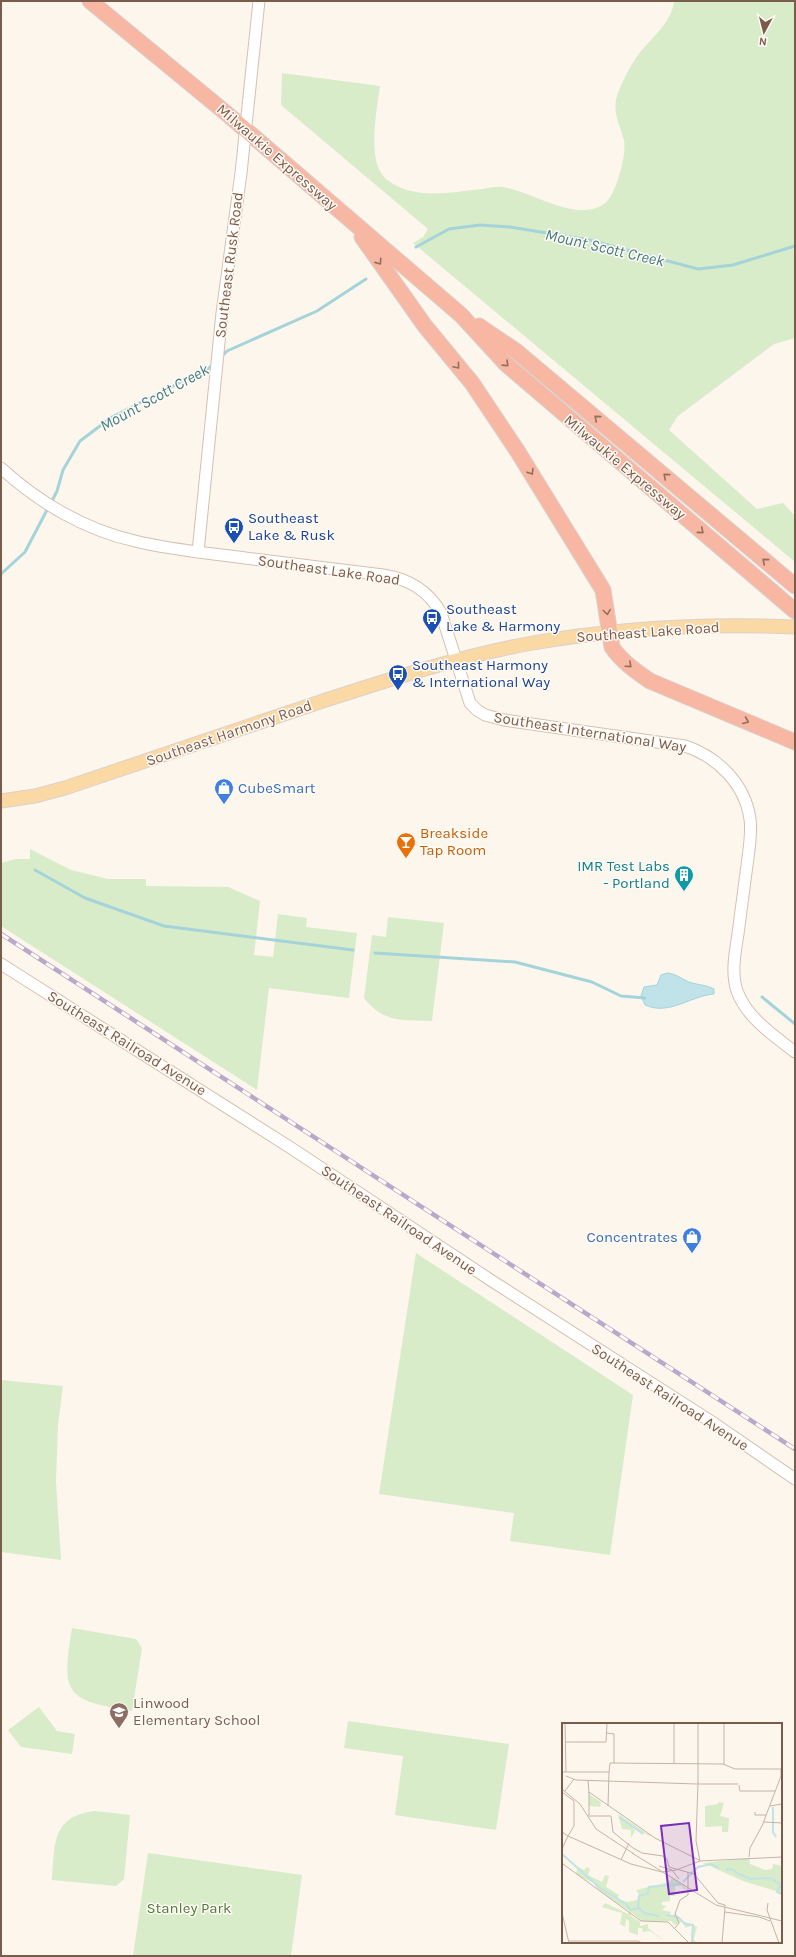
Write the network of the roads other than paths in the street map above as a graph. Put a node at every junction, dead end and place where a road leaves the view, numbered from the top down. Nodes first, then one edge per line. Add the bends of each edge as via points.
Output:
1 (90, 1) edge
2 (259, 1) edge
3 (245, 130) junction
4 (349, 218) junction
5 (461, 315) junction
6 (1, 468) edge
7 (198, 552) junction
8 (795, 586) edge
9 (795, 611) edge
10 (795, 627) edge
11 (610, 634) junction
12 (456, 661) junction
13 (795, 742) edge
14 (1, 801) edge
15 (1, 964) edge
16 (795, 1052) edge
17 (795, 1478) edge

1 - 3 highway, Milwaukie Expressway
2 - 3 street, Southeast Rusk Road
3 - 4 highway, Milwaukie Expressway
3 - 7 street, Southeast Rusk Road via 214,386
4 - 5 highway, Milwaukie Expressway
4 -> 11 highway via 425,326 472,384 518,452 603,590
8 -> 5 highway, Milwaukie Expressway via 516,350
5 -> 9 highway, Milwaukie Expressway via 506,364
6 - 7 street, Southeast Lake Road via 21,485 65,514 98,530 134,541
7 - 12 street, Southeast Lake Road via 402,579 422,589 436,604 445,621
10 - 11 main road, Southeast Lake Road via 675,628
11 - 12 main road, Southeast Lake Road via 527,644
11 -> 13 highway via 615,652 650,681
12 - 14 main road, Southeast Harmony Road via 362,688 65,788
12 - 16 street, Southeast International Way via 468,699 485,715 504,720 685,746 708,756 729,775 745,800 751,829 734,960 737,989 740,999 754,1018
15 - 17 street, Southeast Railroad Avenue via 291,1148

